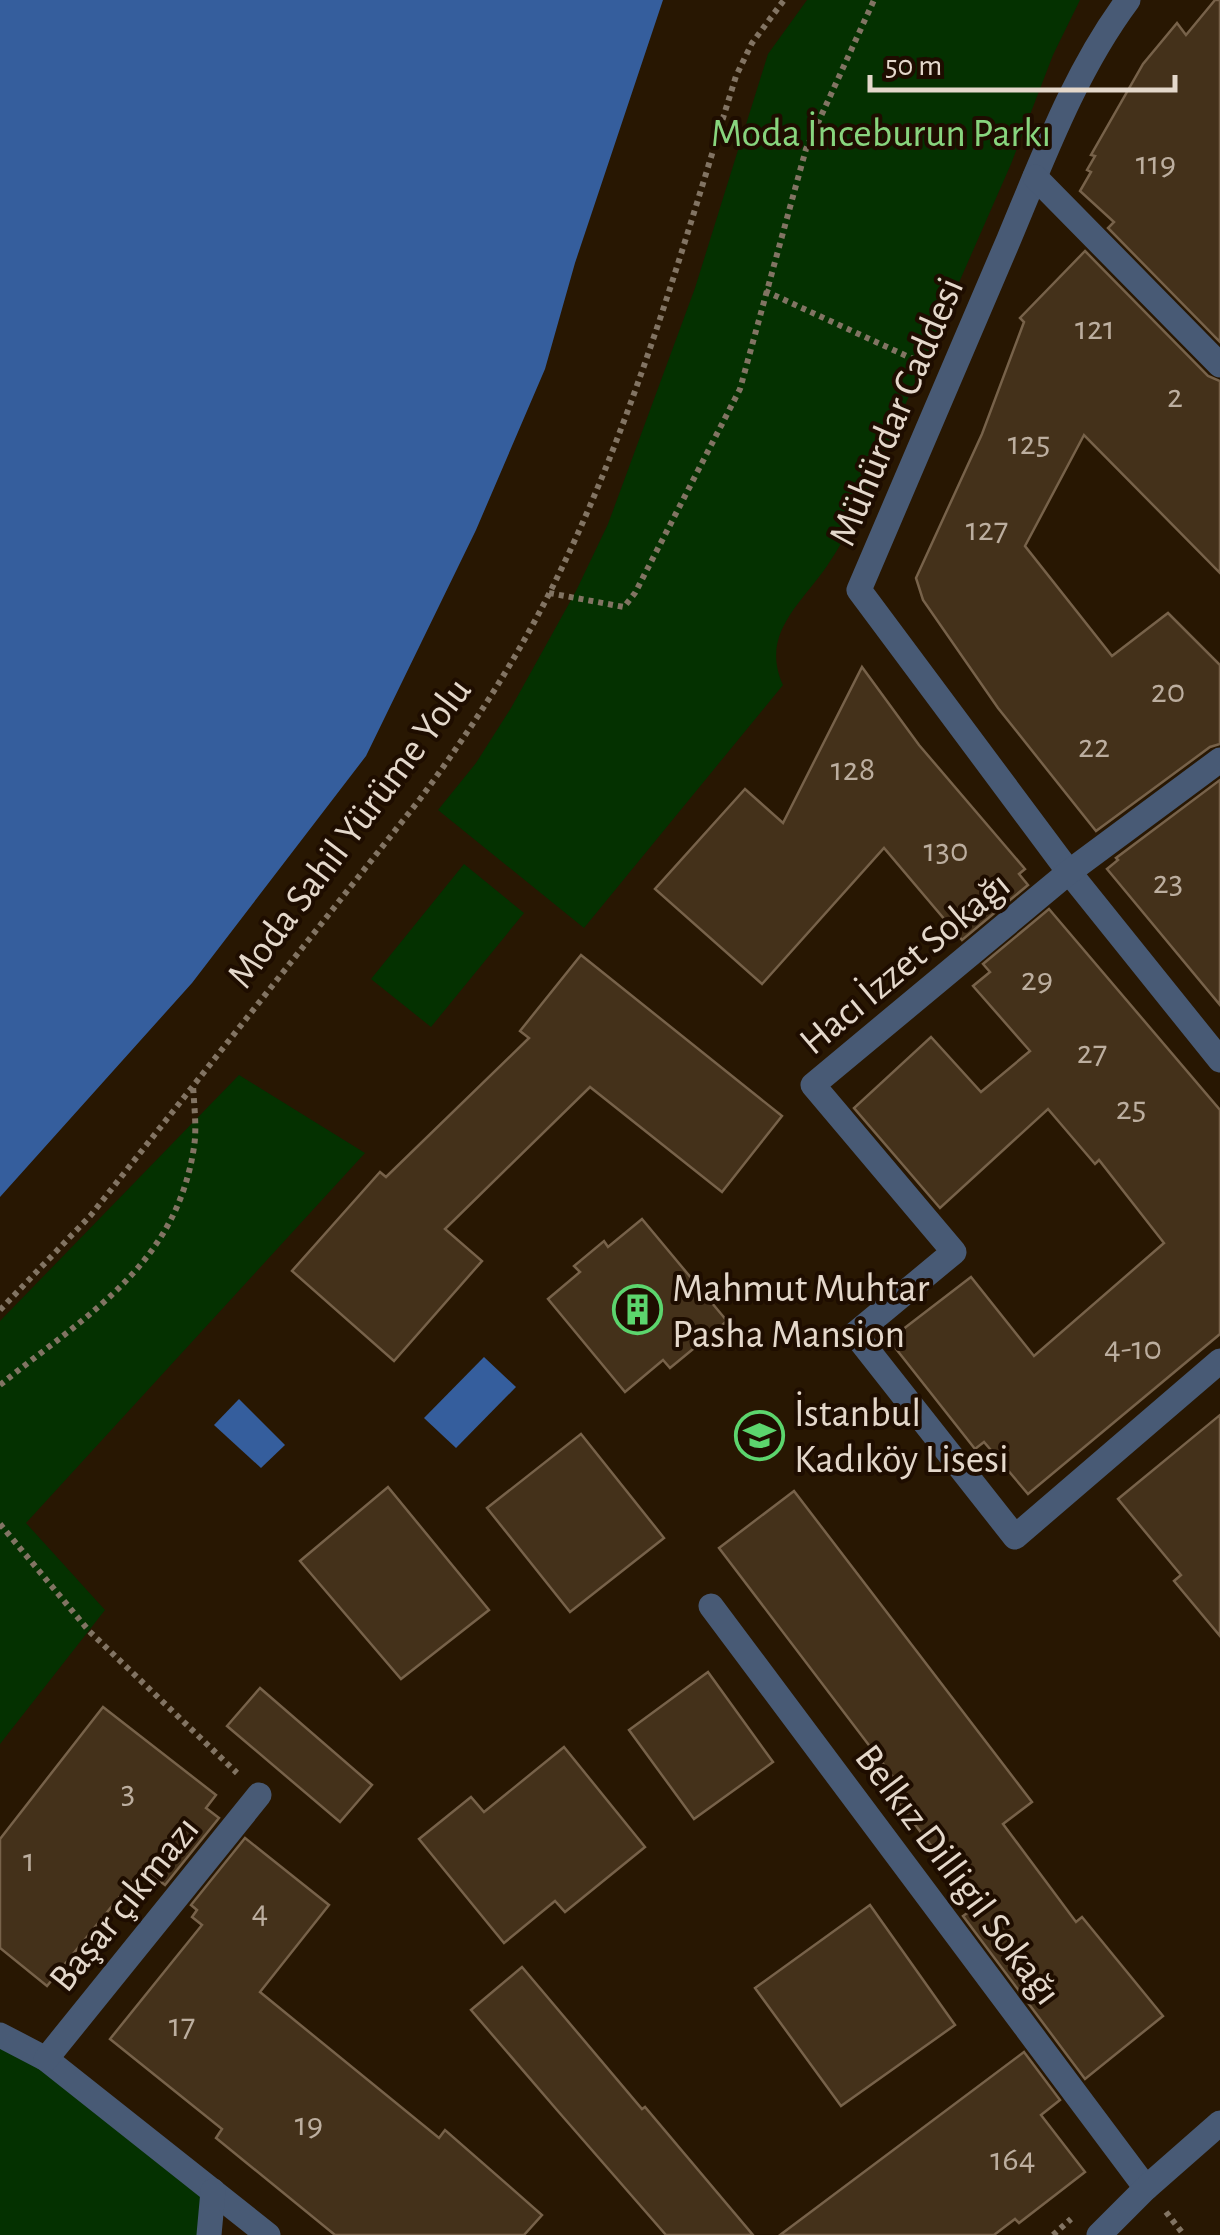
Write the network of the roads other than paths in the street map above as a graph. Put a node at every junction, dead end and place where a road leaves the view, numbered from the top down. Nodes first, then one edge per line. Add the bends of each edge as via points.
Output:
1 (1128, 0) edge
2 (1035, 178) junction
3 (1220, 364) edge
4 (1220, 760) edge
5 (1069, 872) junction
6 (1220, 1060) edge
7 (1220, 1362) edge
8 (711, 1606) dead end
9 (259, 1794) road end
10 (0, 2034) edge
11 (46, 2059) junction
12 (1220, 2123) edge
13 (1146, 2188) junction
14 (213, 2191) junction
15 (209, 2235) edge
16 (268, 2235) edge
17 (1099, 2235) edge

1 - 2 street, Mühürdar Caddesi via 1084,70
2 - 3 street
2 - 5 street, Mühürdar Caddesi via 860,590
4 - 5 street
5 - 6 street, Mühürdar Caddesi
5 - 7 street, Hacı İzzet Sokağı via 813,1085 954,1252 855,1334 1015,1537
8 - 13 street, Belkız Dilligil Sokağı
9 - 11 street, Başar çıkmazı
10 - 11 street
11 - 14 street
12 - 13 street
13 - 17 street
14 - 15 street
14 - 16 street

